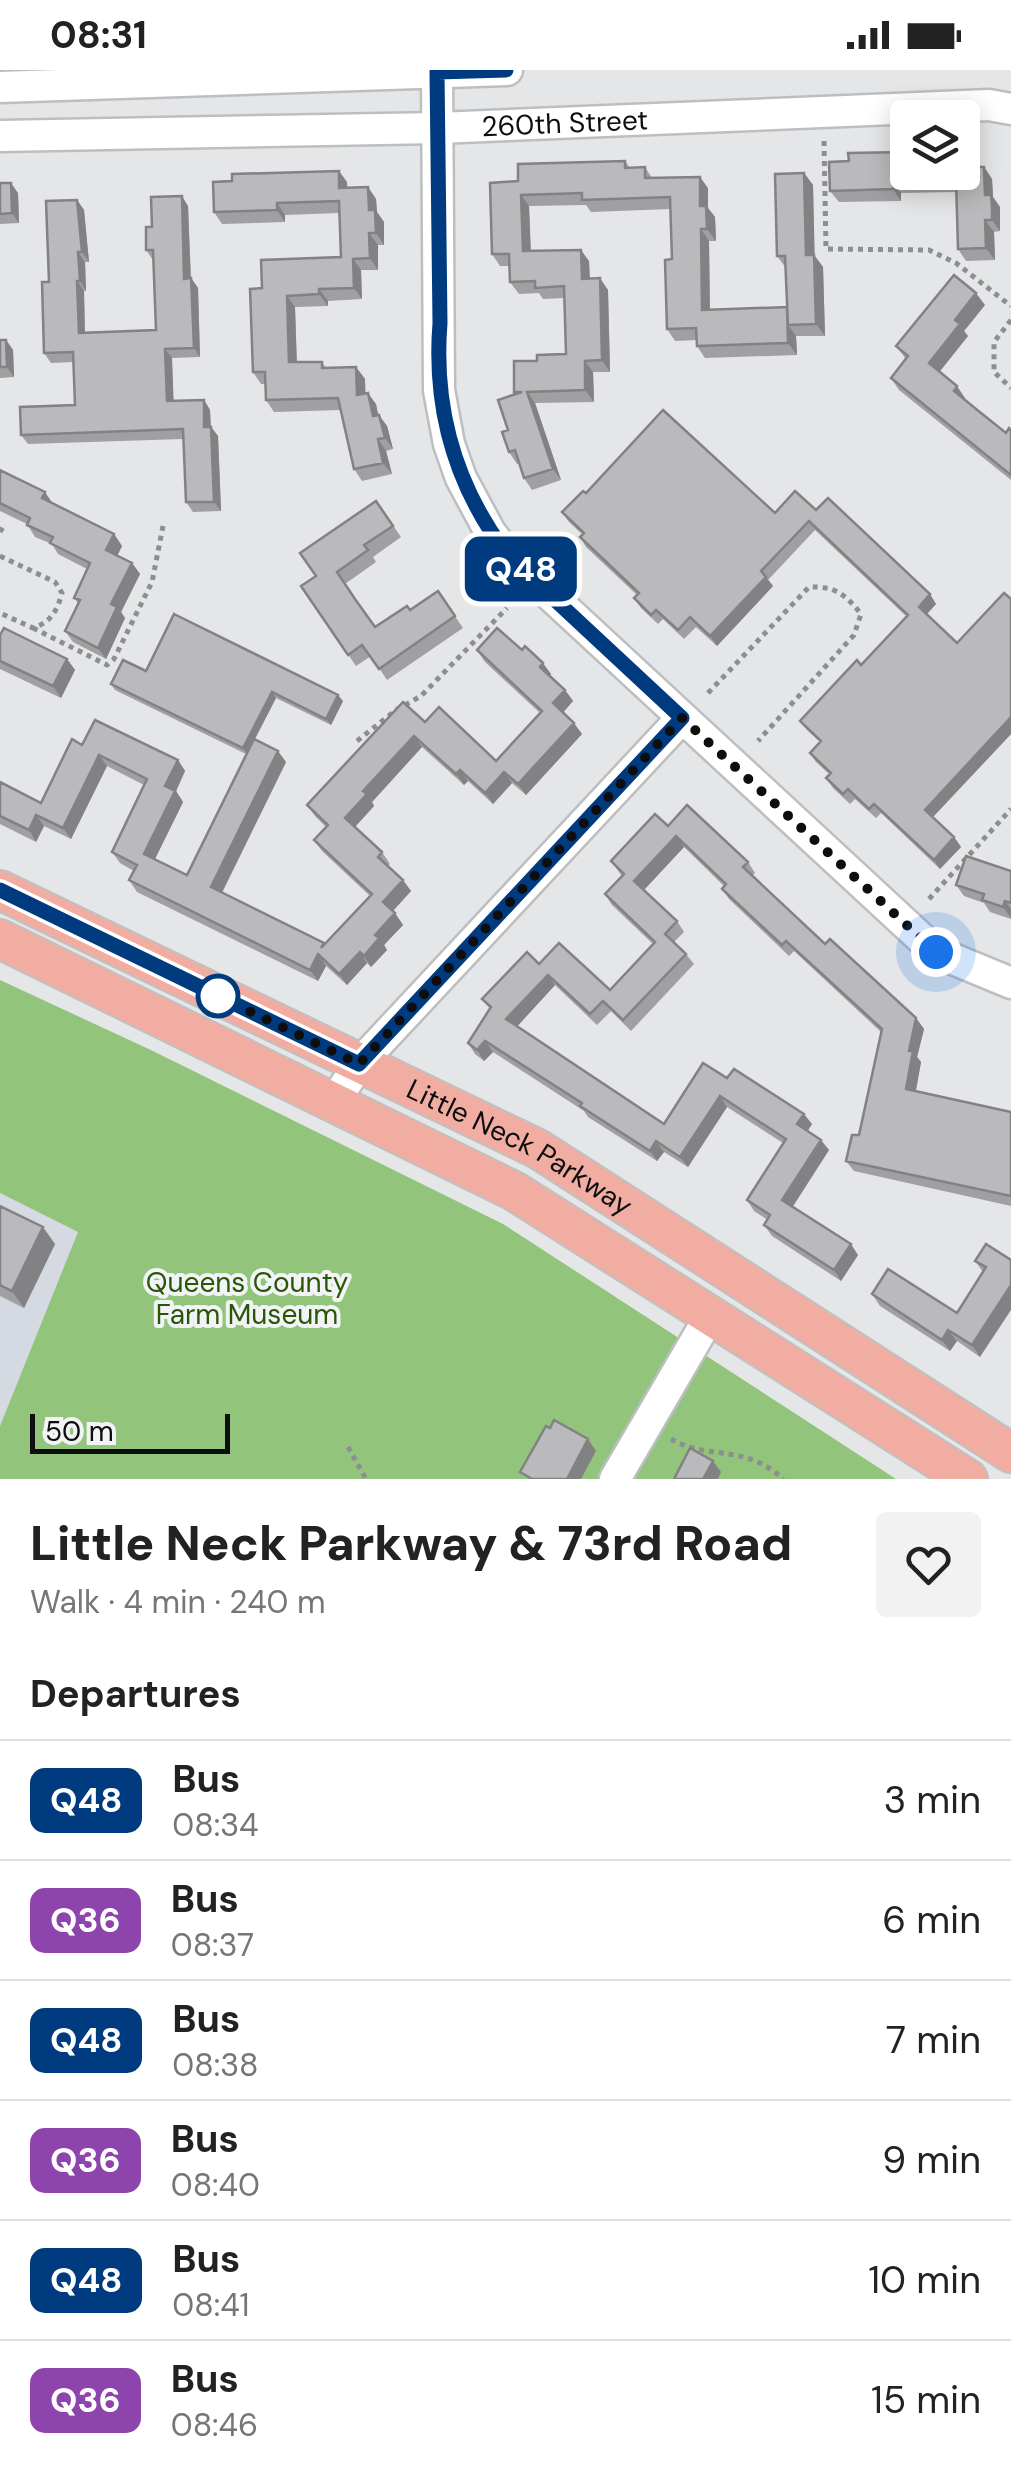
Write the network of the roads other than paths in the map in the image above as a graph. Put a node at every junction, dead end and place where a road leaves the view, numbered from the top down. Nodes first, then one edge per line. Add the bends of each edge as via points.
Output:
1 (507, 70) edge
2 (437, 71) edge
3 (0, 88) edge
4 (1011, 109) edge
5 (438, 128) junction
6 (0, 136) edge
7 (682, 718) junction
8 (0, 890) edge
9 (0, 939) edge
10 (1011, 983) edge
11 (359, 1064) junction
12 (334, 1102) junction
13 (710, 1316) junction
14 (1011, 1452) edge
15 (615, 1479) edge
16 (968, 1479) edge

1 - 2 street, 260th Street
2 - 3 street, 260th Street
2 - 5 street
4 - 5 street, 260th Street
5 - 6 street, 260th Street
5 - 7 street via 439,390 461,478 509,557
7 - 10 street via 936,952
7 - 11 street
8 - 11 main road, Little Neck Parkway
9 - 12 main road, Little Neck Parkway
11 - 12 street
11 - 14 main road, Little Neck Parkway via 538,1150
12 - 13 main road, Little Neck Parkway via 514,1191
13 - 15 street
13 - 16 main road, Little Neck Parkway

